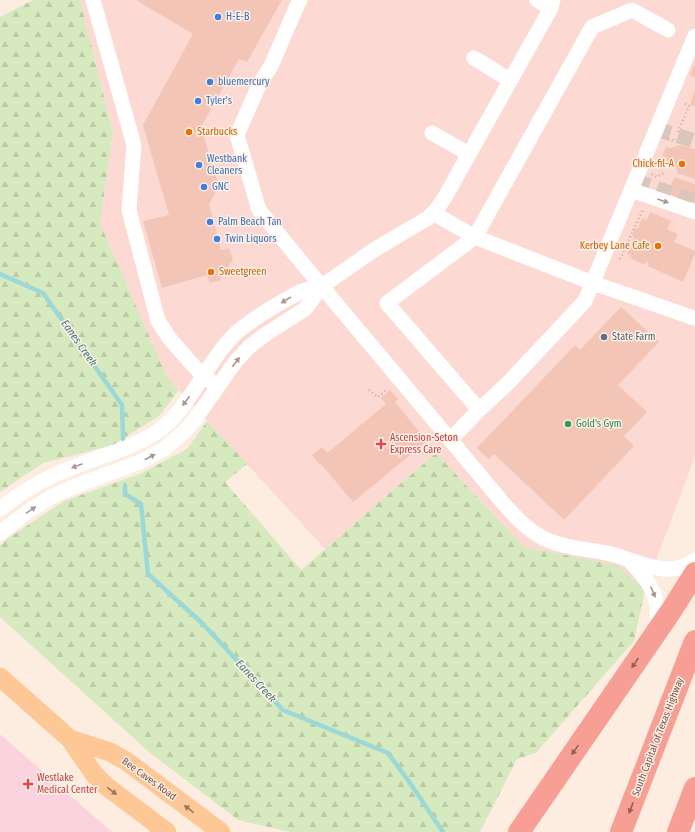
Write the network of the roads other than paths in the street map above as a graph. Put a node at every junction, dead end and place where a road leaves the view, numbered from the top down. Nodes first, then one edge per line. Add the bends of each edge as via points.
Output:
1 (93, 0) edge
2 (300, 0) edge
3 (537, 0) edge
4 (565, 0) edge
5 (552, 4) edge
6 (668, 30) dead end
7 (695, 36) edge
8 (474, 58) dead end
9 (510, 80) junction
10 (432, 133) dead end
11 (469, 154) junction
12 (631, 190) junction
13 (695, 212) edge
14 (433, 213) junction
15 (475, 237) junction
16 (593, 283) junction
17 (322, 286) junction
18 (694, 318) dead end
19 (203, 376) junction
20 (218, 387) junction
21 (479, 410) junction
22 (450, 440) junction
23 (0, 509) edge
24 (0, 533) edge
25 (695, 560) edge
26 (630, 561) junction
27 (695, 573) edge
28 (654, 635) junction
29 (695, 641) edge
30 (0, 677) edge
31 (70, 739) junction
32 (695, 788) edge
33 (520, 830) edge
34 (168, 832) edge
35 (221, 832) edge
36 (622, 832) edge
37 (678, 832) edge

1 - 19 street via 134,145 128,210 158,321 170,339
2 - 17 street via 237,135 258,210
3 - 5 street
4 - 5 street
5 - 9 street
6 - 15 street via 632,10 592,27
7 - 12 street
8 - 9 street
9 - 11 street
10 - 11 street
11 - 14 street
12 -> 13 street
12 - 16 street
14 - 15 street
14 - 17 street
15 - 16 street
15 - 21 street via 387,303
16 - 18 street
16 - 21 street via 580,307
17 -> 19 street via 296,294 240,330 225,345
20 -> 17 street via 244,352 266,334 305,309
17 - 22 street
19 - 20 street
19 -> 23 street via 170,420 152,435 132,446 54,475 28,489
24 -> 20 street via 51,497 140,462 164,449 193,422
21 - 22 street
22 - 26 street via 520,522 536,534 563,545
25 - 26 street via 685,566 668,569
26 -> 28 street via 650,585 656,599 658,615
27 - 28 highway
28 -> 33 highway
29 -> 36 highway, South Capital of Texas Highway
30 - 31 main road, Bee Caves Road
31 -> 34 main road, Bee Caves Road via 94,774 106,786
35 -> 31 main road, Bee Caves Road via 126,761 110,752
32 - 37 highway

